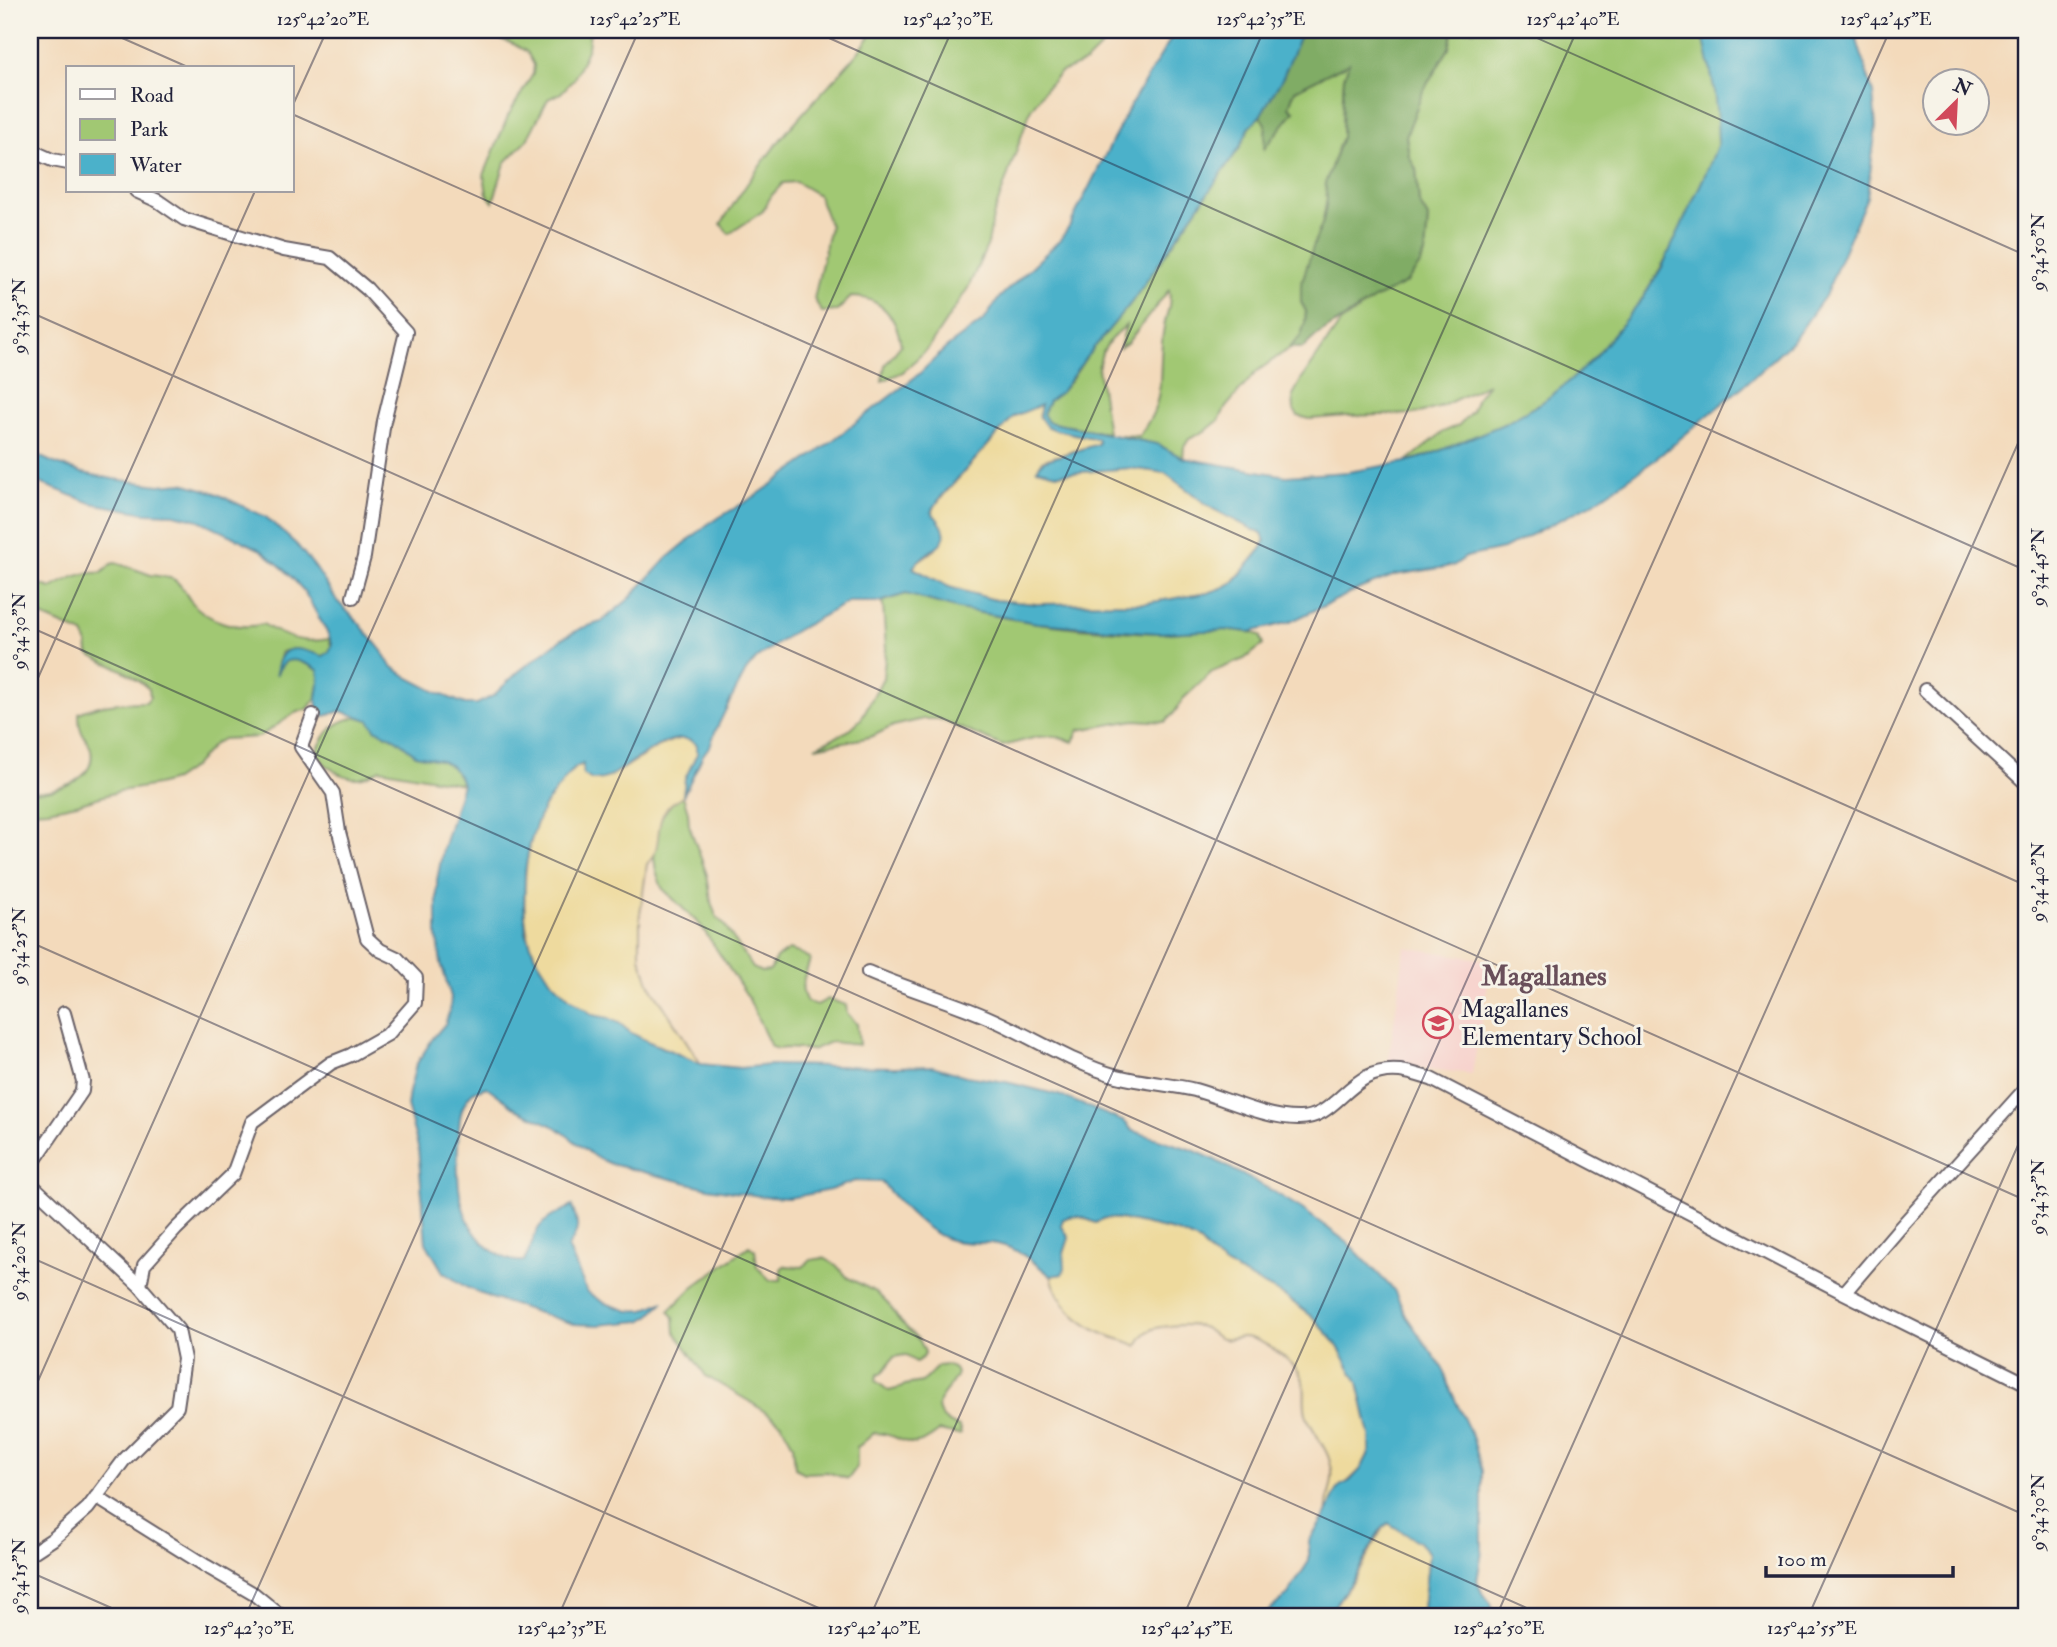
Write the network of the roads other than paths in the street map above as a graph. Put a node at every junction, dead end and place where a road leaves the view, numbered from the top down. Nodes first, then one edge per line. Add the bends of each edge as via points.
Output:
1 (30, 150) edge
2 (66, 163) edge
3 (138, 192) edge
4 (353, 597) dead end
5 (1925, 690) dead end
6 (313, 715) dead end
7 (2027, 784) edge
8 (868, 972) dead end
9 (64, 1013) dead end
10 (2027, 1087) edge
11 (30, 1175) edge
12 (140, 1286) junction
13 (1844, 1293) junction
14 (2027, 1384) edge
15 (96, 1497) junction
16 (30, 1555) edge
17 (282, 1617) edge

1 - 2 street
3 - 4 street via 184,219 284,250 330,258 367,289 406,332 384,421 364,557
5 - 7 street
6 - 12 street via 301,747 333,793 366,938 397,958 416,978 415,1003 388,1034 331,1063 252,1122 233,1174 144,1265
8 - 13 street via 985,1016 1077,1062 1119,1077 1197,1091 1275,1115 1313,1117 1363,1078 1380,1072 1400,1071 1431,1079
9 - 11 street via 82,1091 34,1161
10 - 13 street
11 - 12 street via 32,1185
12 - 15 street via 178,1330 184,1359 177,1407 124,1460
13 - 14 street
15 - 16 street
15 - 17 street via 254,1594

